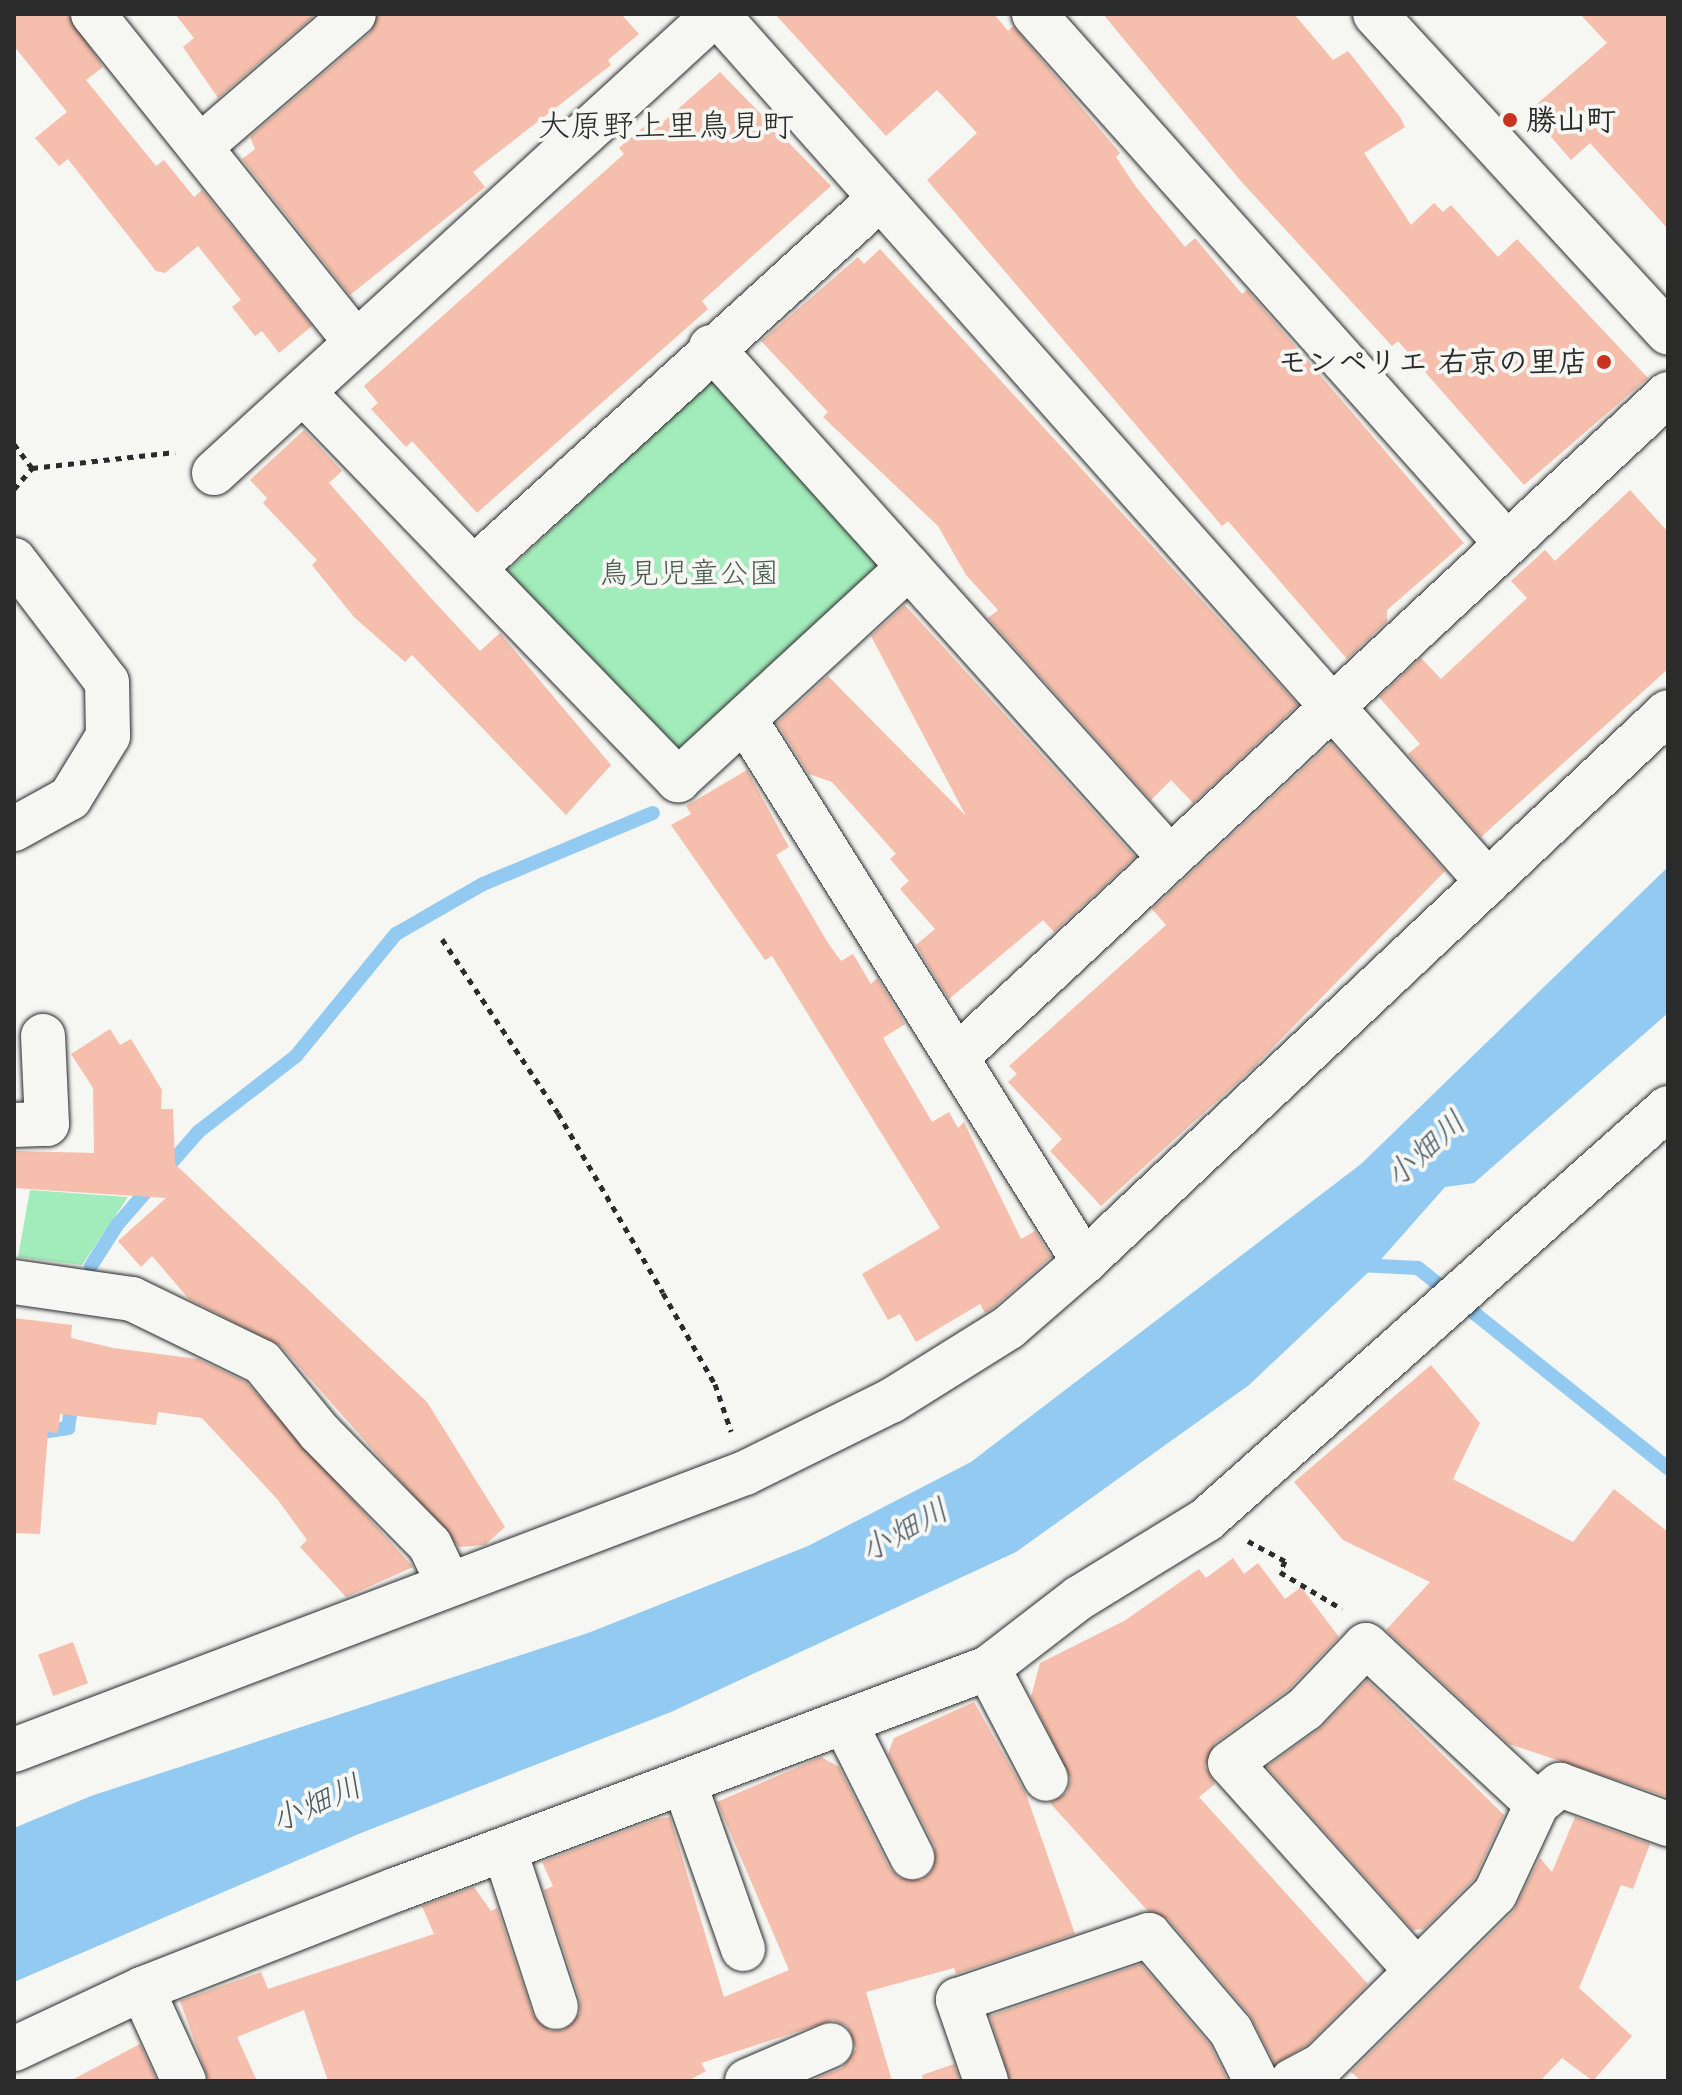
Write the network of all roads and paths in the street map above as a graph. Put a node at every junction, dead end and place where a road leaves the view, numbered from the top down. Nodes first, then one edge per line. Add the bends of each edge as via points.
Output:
1 (93, 14) edge
2 (354, 14) edge
3 (716, 14) edge
4 (1034, 14) edge
5 (1375, 14) edge
6 (201, 146) junction
7 (877, 201) junction
8 (1668, 333) edge
9 (356, 342) junction
10 (711, 347) junction
11 (303, 392) junction
12 (1668, 394) edge
13 (14, 444) edge
14 (228, 459) joint
15 (32, 468) junction
16 (14, 489) edge
17 (1507, 544) junction
18 (14, 560) edge
19 (909, 567) junction
20 (474, 568) junction
21 (1332, 707) junction
22 (1668, 712) edge
23 (746, 721) junction
24 (14, 829) edge
25 (1170, 858) junction
26 (1488, 882) junction
27 (442, 939) dead end
28 (43, 1036) dead end
29 (960, 1054) junction
30 (1668, 1108) edge
31 (14, 1125) edge
32 (1084, 1262) junction
33 (14, 1282) edge
34 (745, 1473) junction
35 (1208, 1518) junction
36 (448, 1583) junction
37 (1366, 1645) junction
38 (988, 1668) junction
39 (846, 1725) junction
40 (14, 1750) edge
41 (1046, 1779) dead end
42 (685, 1785) junction
43 (1537, 1804) junction
44 (1668, 1824) edge
45 (505, 1851) junction
46 (912, 1857) dead end
47 (743, 1949) dead end
48 (1414, 1968) junction
49 (142, 1989) junction
50 (556, 2007) dead end
51 (831, 2045) dead end
52 (14, 2049) edge
53 (184, 2081) edge
54 (747, 2081) edge
55 (986, 2081) edge
56 (1256, 2081) edge
57 (1292, 2081) edge

1 - 6 street
2 - 6 street
3 - 7 street
3 - 9 street
4 - 17 street
5 - 8 street
6 - 9 street
7 - 10 street
7 - 21 street
9 - 11 street
10 - 19 street
10 - 20 street
11 - 14 street
11 - 20 street
12 - 17 street
13 - 15 path
14 - 15 path
15 - 16 path
17 - 21 street
18 - 24 street via 74,629 107,682 108,736 70,798
19 - 23 street
19 - 25 street
20 - 23 street via 678,780
21 - 25 street
21 - 26 street
22 - 26 street
23 - 29 street
25 - 29 street
26 - 32 street
27 - 34 path via 558,1113 715,1384
28 - 31 street via 47,1124
29 - 32 street
30 - 35 street
32 - 34 street via 1008,1328 891,1401
33 - 36 street via 132,1299 262,1362 319,1432 430,1545
34 - 36 street
35 - 37 path via 1285,1561 1280,1572 1363,1621
35 - 38 street via 1079,1598
36 - 40 street
37 - 43 street
37 - 48 street via 1305,1709 1230,1763
38 - 39 street
38 - 41 street
39 - 42 street
39 - 46 street
42 - 45 street
42 - 47 street
43 - 44 street via 1560,1785
43 - 48 street via 1495,1894
45 - 49 street
45 - 50 street
48 - 57 street via 1322,2065
49 - 52 street
49 - 53 street
51 - 54 street
55 - 56 street via 958,2000 1149,1935 1231,2031

